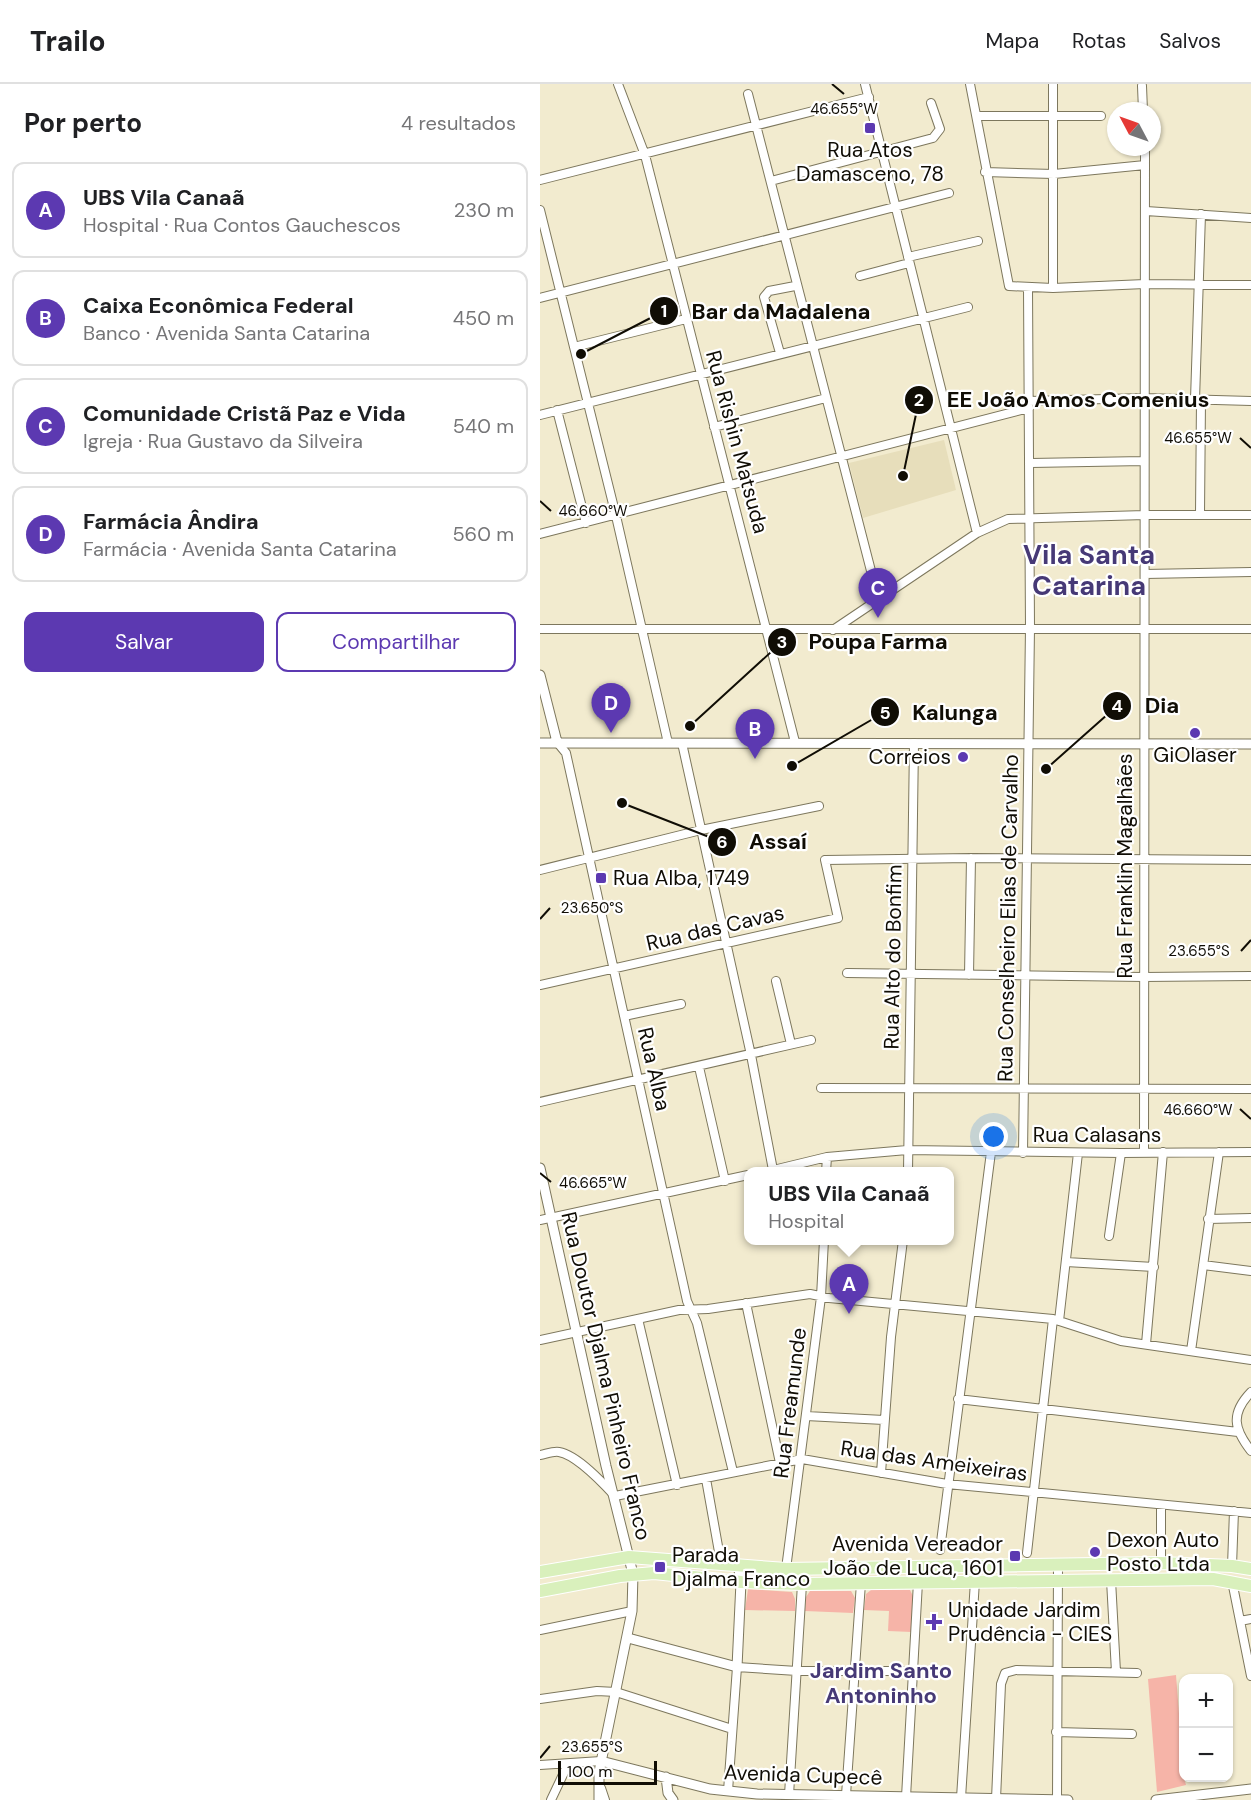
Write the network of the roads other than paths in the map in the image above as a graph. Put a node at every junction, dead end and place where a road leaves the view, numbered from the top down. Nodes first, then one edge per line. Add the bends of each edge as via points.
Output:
1 (618, 84) edge
2 (865, 84) edge
3 (970, 84) edge
4 (1053, 84) edge
5 (1142, 86) dead end
6 (748, 94) dead end
7 (869, 97) junction
8 (1143, 102) edge
9 (931, 103) dead end
10 (1053, 114) junction
11 (976, 116) junction
12 (1101, 116) dead end
13 (756, 127) junction
14 (882, 152) junction
15 (645, 155) junction
16 (1145, 156) edge
17 (1145, 165) junction
18 (985, 172) junction
19 (1054, 174) junction
20 (540, 180) edge
21 (771, 181) junction
22 (949, 193) dead end
23 (896, 209) junction
24 (540, 210) edge
25 (1146, 211) junction
26 (1201, 214) junction
27 (1251, 218) edge
28 (784, 236) junction
29 (978, 241) dead end
30 (908, 260) junction
31 (673, 264) junction
32 (860, 276) dead end
33 (1145, 284) junction
34 (1251, 285) edge
35 (795, 286) junction
36 (1200, 286) junction
37 (1028, 288) junction
38 (1053, 288) junction
39 (561, 293) junction
40 (540, 298) edge
41 (968, 307) dead end
42 (923, 318) junction
43 (686, 319) junction
44 (812, 346) junction
45 (574, 347) junction
46 (780, 353) junction
47 (700, 374) junction
48 (826, 398) junction
49 (1145, 398) junction
50 (1198, 400) junction
51 (1251, 401) edge
52 (588, 402) junction
53 (1029, 405) junction
54 (557, 410) junction
55 (540, 415) edge
56 (714, 427) junction
57 (951, 429) junction
58 (840, 457) junction
59 (1144, 461) junction
60 (1030, 463) junction
61 (729, 488) junction
62 (1200, 514) junction
63 (1145, 515) junction
64 (1251, 515) edge
65 (616, 516) junction
66 (1030, 516) junction
67 (586, 523) junction
68 (977, 533) junction
69 (540, 534) edge
70 (1251, 572) edge
71 (1144, 574) junction
72 (878, 598) junction
73 (643, 628) junction
74 (767, 628) junction
75 (1030, 628) junction
76 (1144, 628) junction
77 (540, 629) edge
78 (1251, 629) edge
79 (832, 631) junction
80 (540, 675) edge
81 (557, 742) junction
82 (668, 742) junction
83 (795, 742) junction
84 (914, 742) junction
85 (540, 743) edge
86 (682, 743) junction
87 (1029, 743) junction
88 (1144, 744) junction
89 (1251, 744) edge
90 (819, 806) dead end
91 (701, 830) junction
92 (589, 858) junction
93 (912, 858) junction
94 (971, 858) junction
95 (1026, 858) junction
96 (1144, 860) junction
97 (1251, 860) edge
98 (540, 870) edge
99 (726, 945) junction
100 (614, 969) junction
101 (847, 973) dead end
102 (910, 974) junction
103 (969, 975) junction
104 (1251, 975) edge
105 (1026, 976) junction
106 (1143, 977) junction
107 (776, 981) dead end
108 (540, 985) edge
109 (681, 1004) dead end
110 (624, 1016) junction
111 (811, 1040) dead end
112 (791, 1044) junction
113 (751, 1055) junction
114 (699, 1067) junction
115 (638, 1081) junction
116 (821, 1088) dead end
117 (909, 1088) junction
118 (1023, 1088) junction
119 (1251, 1089) edge
120 (1143, 1090) junction
121 (540, 1102) edge
122 (907, 1150) junction
123 (991, 1152) junction
124 (1162, 1152) junction
125 (1220, 1152) junction
126 (1251, 1152) edge
127 (1023, 1153) junction
128 (1078, 1153) junction
129 (1121, 1153) junction
130 (1144, 1153) junction
131 (827, 1157) junction
132 (768, 1167) edge
133 (786, 1167) edge
134 (826, 1167) edge
135 (908, 1167) edge
136 (540, 1168) edge
137 (744, 1176) edge
138 (725, 1181) junction
139 (665, 1194) junction
140 (552, 1217) junction
141 (1251, 1218) edge
142 (1208, 1219) junction
143 (540, 1220) edge
144 (1109, 1236) dead end
145 (824, 1245) edge
146 (902, 1245) edge
147 (1066, 1262) junction
148 (1203, 1265) junction
149 (1154, 1267) junction
150 (1251, 1271) edge
151 (821, 1297) junction
152 (746, 1303) junction
153 (896, 1303) junction
154 (692, 1309) junction
155 (972, 1311) junction
156 (638, 1319) junction
157 (1056, 1320) junction
158 (577, 1332) junction
159 (540, 1340) edge
160 (1146, 1344) junction
161 (1191, 1351) junction
162 (1251, 1360) edge
163 (1251, 1392) edge
164 (958, 1399) junction
165 (1042, 1408) junction
166 (806, 1416) junction
167 (884, 1420) junction
168 (1238, 1432) junction
169 (1251, 1451) edge
170 (540, 1455) edge
171 (801, 1460) junction
172 (780, 1463) junction
173 (733, 1472) junction
174 (881, 1473) junction
175 (706, 1479) junction
176 (677, 1485) junction
177 (947, 1485) junction
178 (1032, 1492) junction
179 (615, 1496) junction
180 (1161, 1505) junction
181 (1234, 1511) junction
182 (1251, 1513) edge
183 (940, 1550) dead end
184 (1027, 1553) dead end
185 (629, 1557) junction
186 (721, 1563) junction
187 (1161, 1563) junction
188 (738, 1564) junction
189 (1058, 1566) junction
190 (1232, 1566) junction
191 (786, 1569) junction
192 (1251, 1569) edge
193 (540, 1572) edge
194 (633, 1574) junction
195 (1112, 1580) junction
196 (1232, 1580) junction
197 (975, 1581) junction
198 (1060, 1581) junction
199 (741, 1582) junction
200 (918, 1582) junction
201 (861, 1583) junction
202 (802, 1584) junction
203 (1251, 1586) edge
204 (540, 1591) edge
205 (632, 1611) junction
206 (1251, 1619) edge
207 (1240, 1621) junction
208 (540, 1630) edge
209 (628, 1638) junction
210 (737, 1667) junction
211 (797, 1671) junction
212 (914, 1671) junction
213 (855, 1672) junction
214 (1057, 1672) junction
215 (1116, 1672) junction
216 (1137, 1673) dead end
217 (1251, 1676) edge
218 (616, 1692) junction
219 (540, 1699) edge
220 (732, 1729) junction
221 (1056, 1732) junction
222 (1132, 1734) dead end
223 (601, 1761) junction
224 (568, 1764) junction
225 (540, 1765) edge
226 (666, 1777) junction
227 (601, 1788) junction
228 (1246, 1790) edge
229 (728, 1791) junction
230 (1251, 1794) edge
231 (789, 1795) junction
232 (846, 1795) junction
233 (906, 1797) junction
234 (892, 1798) edge
235 (956, 1799) edge
236 (996, 1799) edge
237 (550, 1800) edge
238 (599, 1800) edge
239 (605, 1800) edge
240 (673, 1800) edge
241 (1057, 1800) edge
242 (1068, 1800) edge
243 (1156, 1800) edge

1 - 15 street, Rua Rishin Matsuda
2 - 7 street
3 - 11 street
4 - 10 street
5 - 8 street
6 - 13 street
7 - 13 street
7 - 14 street
9 - 14 street via 940,129 937,136
10 - 11 street
10 - 12 street
10 - 19 street
11 - 18 street
13 - 15 street
13 - 21 street
14 - 21 street
14 - 23 street
15 - 20 street
15 - 31 street, Rua Rishin Matsuda
16 - 17 street, Rua Franklin Magalhães
17 - 19 street
17 - 25 street, Rua Franklin Magalhães
18 - 19 street
18 - 37 street via 1006,280 1012,287
19 - 38 street
21 - 28 street
22 - 23 street
23 - 28 street
23 - 30 street
24 - 39 street
25 - 26 street
25 - 33 street, Rua Franklin Magalhães
26 - 27 street
26 - 36 street
28 - 31 street
28 - 35 street
29 - 30 street
30 - 32 street
30 - 42 street
31 - 39 street
31 - 43 street, Rua Rishin Matsuda
33 - 36 street
33 - 38 street
33 - 49 street, Rua Franklin Magalhães
34 - 36 street
35 - 44 street
35 - 46 street via 769,291 764,297
36 - 50 street
37 - 38 street
37 - 53 street, Rua Conselheiro Elias de Carvalho
39 - 40 street
39 - 45 street
41 - 42 street
42 - 44 street
42 - 57 street
43 - 45 street
43 - 47 street, Rua Rishin Matsuda
44 - 46 street
44 - 48 street
45 - 52 street
46 - 47 street
47 - 52 street
47 - 56 street, Rua Rishin Matsuda
48 - 56 street
48 - 58 street
49 - 50 street
49 - 53 street
49 - 59 street, Rua Franklin Magalhães
50 - 51 street
50 - 62 street
52 - 54 street
52 - 65 street
53 - 57 street
53 - 60 street, Rua Conselheiro Elias de Carvalho
54 - 55 street
54 - 67 street
56 - 61 street, Rua Rishin Matsuda
57 - 58 street
57 - 68 street
58 - 61 street
58 - 72 street
59 - 60 street
59 - 63 street, Rua Franklin Magalhães
60 - 66 street, Rua Conselheiro Elias de Carvalho
61 - 65 street
61 - 74 street, Rua Rishin Matsuda
62 - 63 street
62 - 64 street
63 - 66 street
63 - 71 street, Rua Franklin Magalhães
65 - 67 street
65 - 73 street
66 - 68 street via 1008,519
66 - 75 street, Rua Conselheiro Elias de Carvalho
67 - 69 street
68 - 72 street
70 - 71 street
71 - 76 street, Rua Franklin Magalhães
72 - 79 street
73 - 74 street
73 - 77 street
73 - 82 street
74 - 79 street
74 - 83 street, Rua Rishin Matsuda
75 - 76 street
75 - 79 street
75 - 87 street, Rua Conselheiro Elias de Carvalho
76 - 78 street
76 - 88 street, Rua Franklin Magalhães
80 - 81 street, Rua Alba
81 - 82 street
81 - 85 street
81 - 92 street, Rua Alba via 566,753
82 - 86 street
83 - 84 street
83 - 86 street
84 - 87 street
84 - 93 street, Rua Alto do Bonfim
86 - 91 street
87 - 88 street
87 - 95 street, Rua Conselheiro Elias de Carvalho
88 - 89 street
88 - 96 street, Rua Franklin Magalhães
90 - 91 street
91 - 92 street
91 - 99 street
92 - 98 street
92 - 100 street, Rua Alba
93 - 94 street
93 - 99 street, Rua das Cavas via 825,860 838,918
93 - 102 street, Rua Alto do Bonfim
94 - 95 street
94 - 103 street
95 - 96 street
95 - 105 street, Rua Conselheiro Elias de Carvalho
96 - 97 street
96 - 106 street, Rua Franklin Magalhães
99 - 100 street, Rua das Cavas
99 - 113 street
100 - 108 street, Rua das Cavas
100 - 110 street, Rua Alba
101 - 102 street
102 - 103 street
102 - 117 street, Rua Alto do Bonfim
103 - 105 street
104 - 106 street
105 - 106 street
105 - 118 street, Rua Conselheiro Elias de Carvalho
106 - 120 street, Rua Franklin Magalhães
107 - 112 street
109 - 110 street
110 - 115 street, Rua Alba
111 - 112 street
112 - 113 street
113 - 114 street
113 - 132 street
114 - 115 street
114 - 138 street
115 - 121 street
115 - 139 street, Rua Alba
116 - 117 street
117 - 118 street
117 - 122 street, Rua Alto do Bonfim
118 - 120 street
118 - 127 street, Rua Conselheiro Elias de Carvalho
119 - 120 street
120 - 130 street, Rua Franklin Magalhães
122 - 123 street, Rua Calasans
122 - 131 street, Rua Calasans
122 - 135 street, Rua Alto do Bonfim
123 - 127 street, Rua Calasans
123 - 155 street
124 - 125 street, Rua Calasans
124 - 130 street, Rua Calasans
124 - 149 street
125 - 126 street, Rua Calasans
125 - 142 street
127 - 128 street, Rua Calasans
128 - 129 street, Rua Calasans
128 - 147 street
129 - 130 street, Rua Calasans
129 - 144 street
131 - 133 street, Rua Calasans
131 - 134 street
136 - 140 street, Rua Doutor Djalma Pinheiro Franco
137 - 138 street
138 - 139 street
139 - 140 street
139 - 154 street, Rua Alba via 687,1301
140 - 143 street
140 - 158 street, Rua Doutor Djalma Pinheiro Franco
141 - 142 street
142 - 148 street
145 - 151 street, Rua Freamunde
146 - 153 street
147 - 149 street
147 - 157 street
148 - 150 street
148 - 161 street
149 - 160 street
151 - 152 street via 810,1293
151 - 153 street
151 - 166 street, Rua Freamunde
152 - 154 street
152 - 172 street
153 - 155 street
153 - 167 street
154 - 156 street
154 - 173 street, Rua Alba
155 - 157 street
155 - 164 street
156 - 158 street
156 - 176 street
157 - 160 street via 1099,1336
157 - 165 street
158 - 159 street
158 - 179 street, Rua Doutor Djalma Pinheiro Franco
160 - 161 street
161 - 162 street
163 - 168 street via 1236,1417
164 - 165 street
164 - 177 street
165 - 168 street
165 - 178 street
166 - 167 street
166 - 171 street, Rua Freamunde
167 - 174 street
168 - 169 street
170 - 179 street via 559,1452 571,1457
171 - 172 street, Rua das Ameixeiras
171 - 174 street, Rua das Ameixeiras
171 - 191 street, Rua Freamunde
172 - 173 street, Rua das Ameixeiras
173 - 175 street, Rua das Ameixeiras
174 - 177 street, Rua das Ameixeiras
175 - 176 street, Rua das Ameixeiras
175 - 186 street
176 - 179 street, Rua das Ameixeiras
177 - 178 street, Rua das Ameixeiras
177 - 183 street
178 - 180 street, Rua das Ameixeiras
178 - 184 street
179 - 185 street, Rua Doutor Djalma Pinheiro Franco
180 - 181 street, Rua das Ameixeiras
180 - 187 street
181 - 182 street, Rua das Ameixeiras
181 - 190 street
185 - 186 main road
185 - 193 main road
185 - 194 street, Rua Doutor Djalma Pinheiro Franco
186 - 188 main road
187 - 189 main road
187 - 190 main road
188 - 191 main road
188 - 199 street
189 - 191 main road
189 - 198 street
190 - 192 main road
194 - 199 main road via 674,1574
194 - 204 main road
194 - 205 street, Rua Doutor Djalma Pinheiro Franco
195 - 196 main road
195 - 198 main road
195 - 215 street
196 - 203 main road
196 - 207 street
197 - 198 main road
197 - 200 main road
197 - 235 street
198 - 214 street
199 - 202 main road
199 - 210 street
200 - 201 main road
200 - 212 street
201 - 202 main road
201 - 213 street
202 - 211 street
205 - 208 street
205 - 209 street, Rua Doutor Djalma Pinheiro Franco
206 - 207 street
207 - 217 street
209 - 210 street
209 - 218 street, Rua Doutor Djalma Pinheiro Franco
210 - 211 street
210 - 220 street
211 - 213 street
211 - 231 street
212 - 213 street
212 - 233 street
213 - 232 street
214 - 215 street
214 - 221 street
214 - 236 street via 1009,1671 1002,1676
215 - 216 street
218 - 219 street
218 - 220 street
218 - 223 street, Rua Doutor Djalma Pinheiro Franco
220 - 229 street
221 - 222 street
221 - 241 street
223 - 224 street, Avenida Cupecê
223 - 226 street, Avenida Cupecê
223 - 227 street, Rua Doutor Djalma Pinheiro Franco
224 - 225 street, Avenida Cupecê
224 - 237 street
226 - 229 street, Avenida Cupecê
226 - 240 street
227 - 238 street, Rua Doutor Djalma Pinheiro Franco
227 - 239 street
228 - 230 street
228 - 243 street
229 - 231 street, Avenida Cupecê
231 - 232 street, Avenida Cupecê
232 - 234 street, Avenida Cupecê
233 - 234 street, Avenida Cupecê
233 - 235 street, Avenida Cupecê
235 - 236 street, Avenida Cupecê
236 - 241 street, Avenida Cupecê
241 - 242 street, Avenida Cupecê

